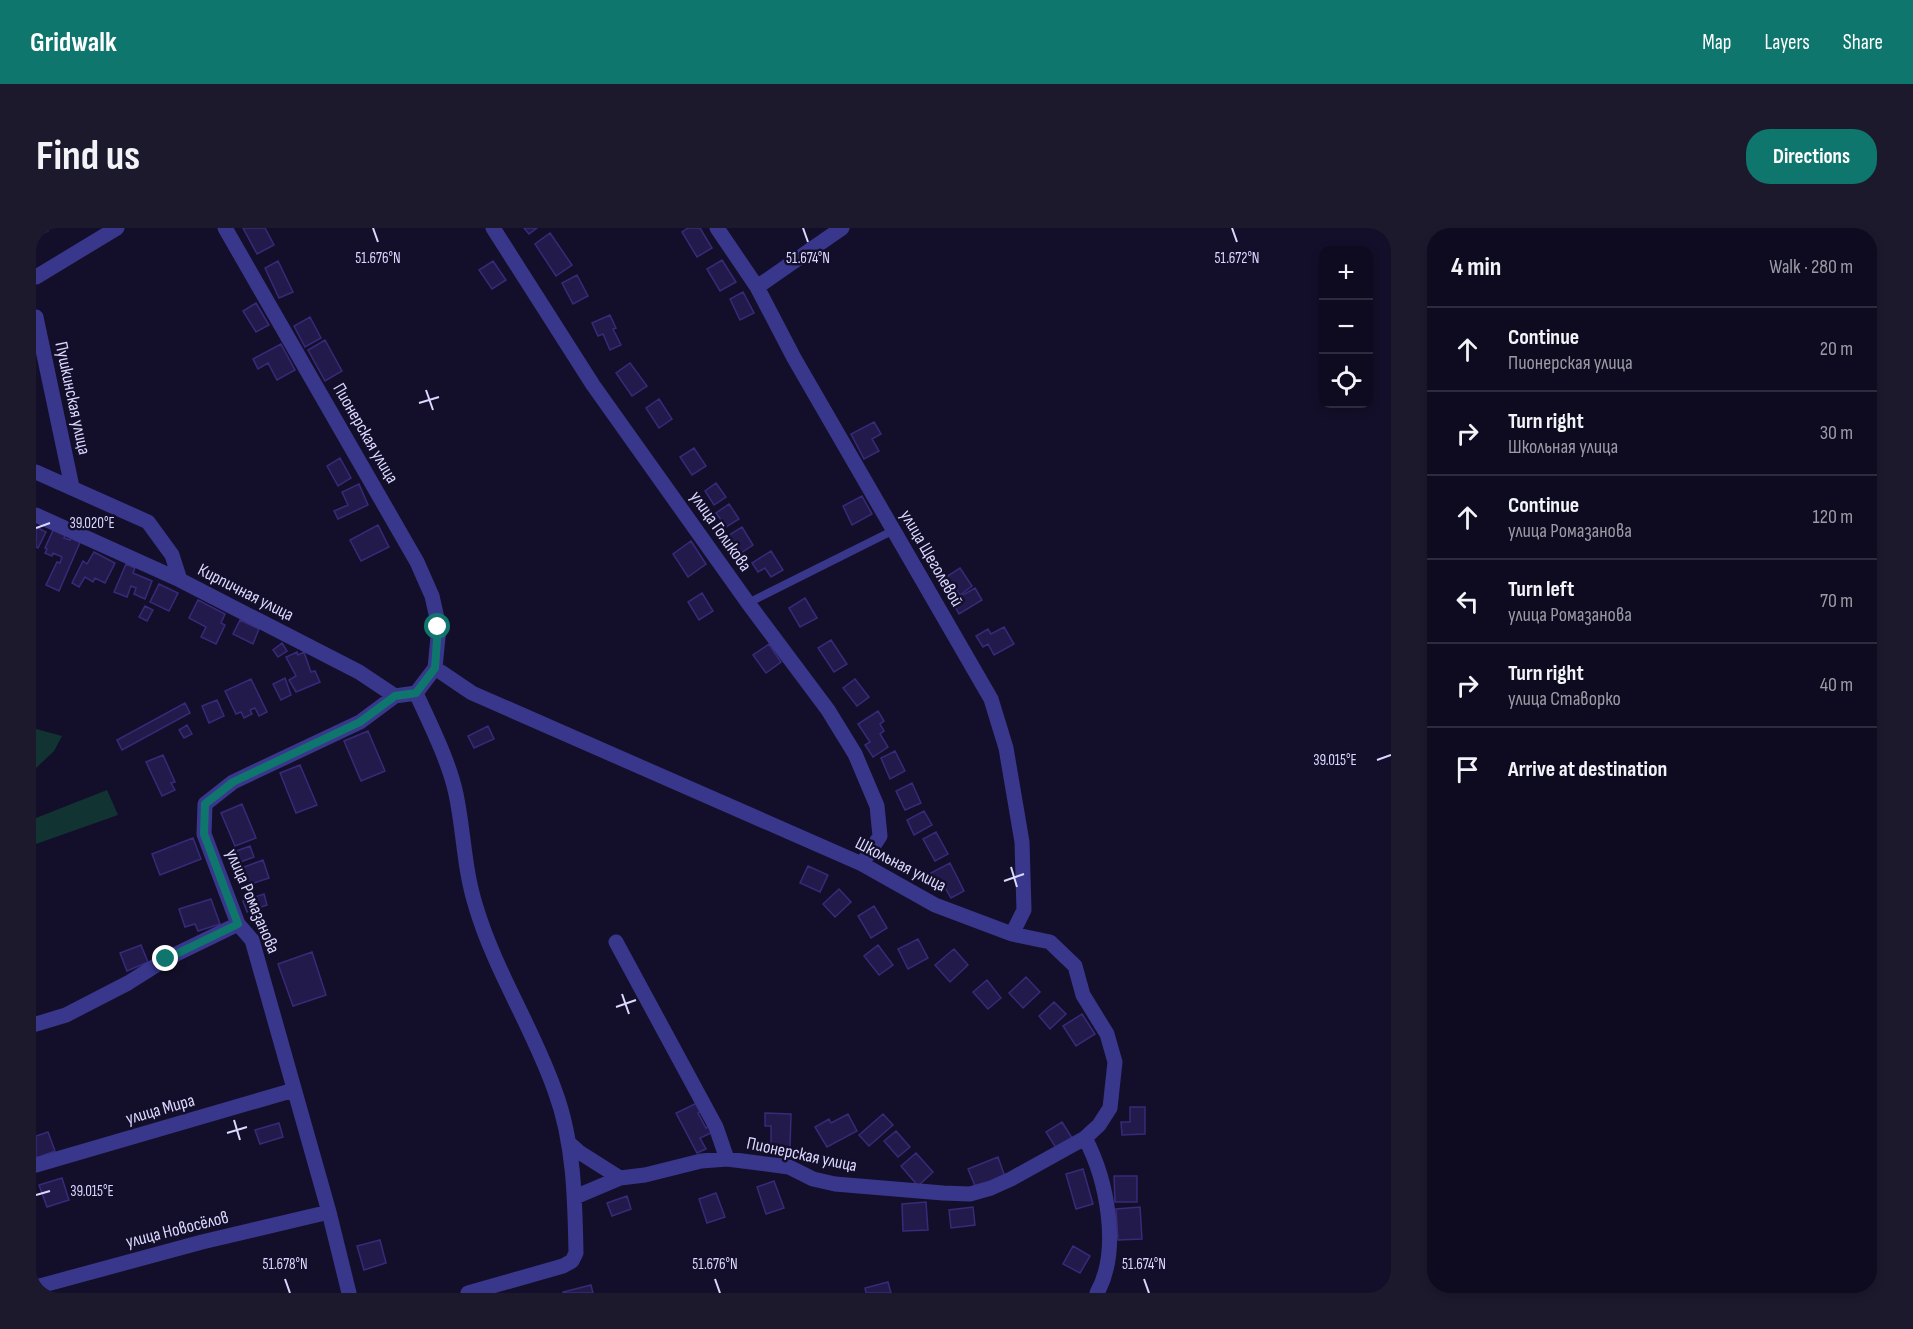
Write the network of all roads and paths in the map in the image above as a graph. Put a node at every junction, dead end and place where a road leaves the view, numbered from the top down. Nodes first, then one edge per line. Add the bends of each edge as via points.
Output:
1 (117, 228) edge
2 (225, 228) edge
3 (493, 228) edge
4 (717, 228) edge
5 (842, 228) edge
6 (36, 277) edge
7 (757, 287) junction
8 (36, 317) edge
9 (36, 472) edge
10 (72, 487) junction
11 (36, 515) edge
12 (892, 531) junction
13 (180, 580) junction
14 (748, 603) junction
15 (435, 668) junction
16 (416, 693) junction
17 (395, 696) junction
18 (862, 864) junction
19 (238, 924) junction
20 (1012, 934) junction
21 (616, 942) dead end
22 (36, 1024) edge
23 (294, 1090) junction
24 (1085, 1138) junction
25 (568, 1142) junction
26 (727, 1159) junction
27 (36, 1165) edge
28 (620, 1178) junction
29 (575, 1197) junction
30 (329, 1212) junction
31 (36, 1287) edge
32 (349, 1293) edge
33 (468, 1293) edge
34 (1097, 1293) edge

1 - 6 street
2 - 15 street, Пионерская улица via 417,562 432,596 438,627
3 - 14 street, улица Голикова via 593,385
4 - 7 street, улица Щеголевой
5 - 7 street
7 - 12 street, улица Щеголевой
8 - 10 street, Пушкинская улица
9 - 10 street, Кирпичная улица
10 - 13 street, Кирпичная улица via 148,522 172,555
11 - 13 street
12 - 14 lane
12 - 20 street, улица Щеголевой via 991,699 1006,748 1022,842 1024,910
13 - 17 street, Кирпичная улица via 359,672
14 - 18 street, улица Голикова via 828,710 855,754 877,806 879,826 879,836
15 - 16 street
15 - 18 street, Школьная улица via 472,693
16 - 17 street
16 - 25 street via 455,792 476,908 556,1092
17 - 19 street, улица Ромазанова via 360,722 233,782 205,804 204,834
18 - 20 street, Школьная улица via 935,905
19 - 22 street via 66,1015
19 - 23 street, улица Ромазанова via 252,940
20 - 24 street, Школьная улица via 1050,942 1074,966 1083,995 1107,1034 1115,1062 1110,1108
21 - 26 street via 716,1127
23 - 27 street, улица Мира
23 - 30 street, улица Ромазанова
24 - 26 street, Пионерская улица via 1011,1179 970,1194 835,1184 789,1167
24 - 34 street via 1093,1153 1109,1216 1110,1251
25 - 28 street
25 - 29 street
26 - 28 street, Пионерская улица
28 - 29 street, Пионерская улица
29 - 33 street via 576,1253 572,1261
30 - 31 street, улица Новосёлов
30 - 32 street, улица Ромазанова

